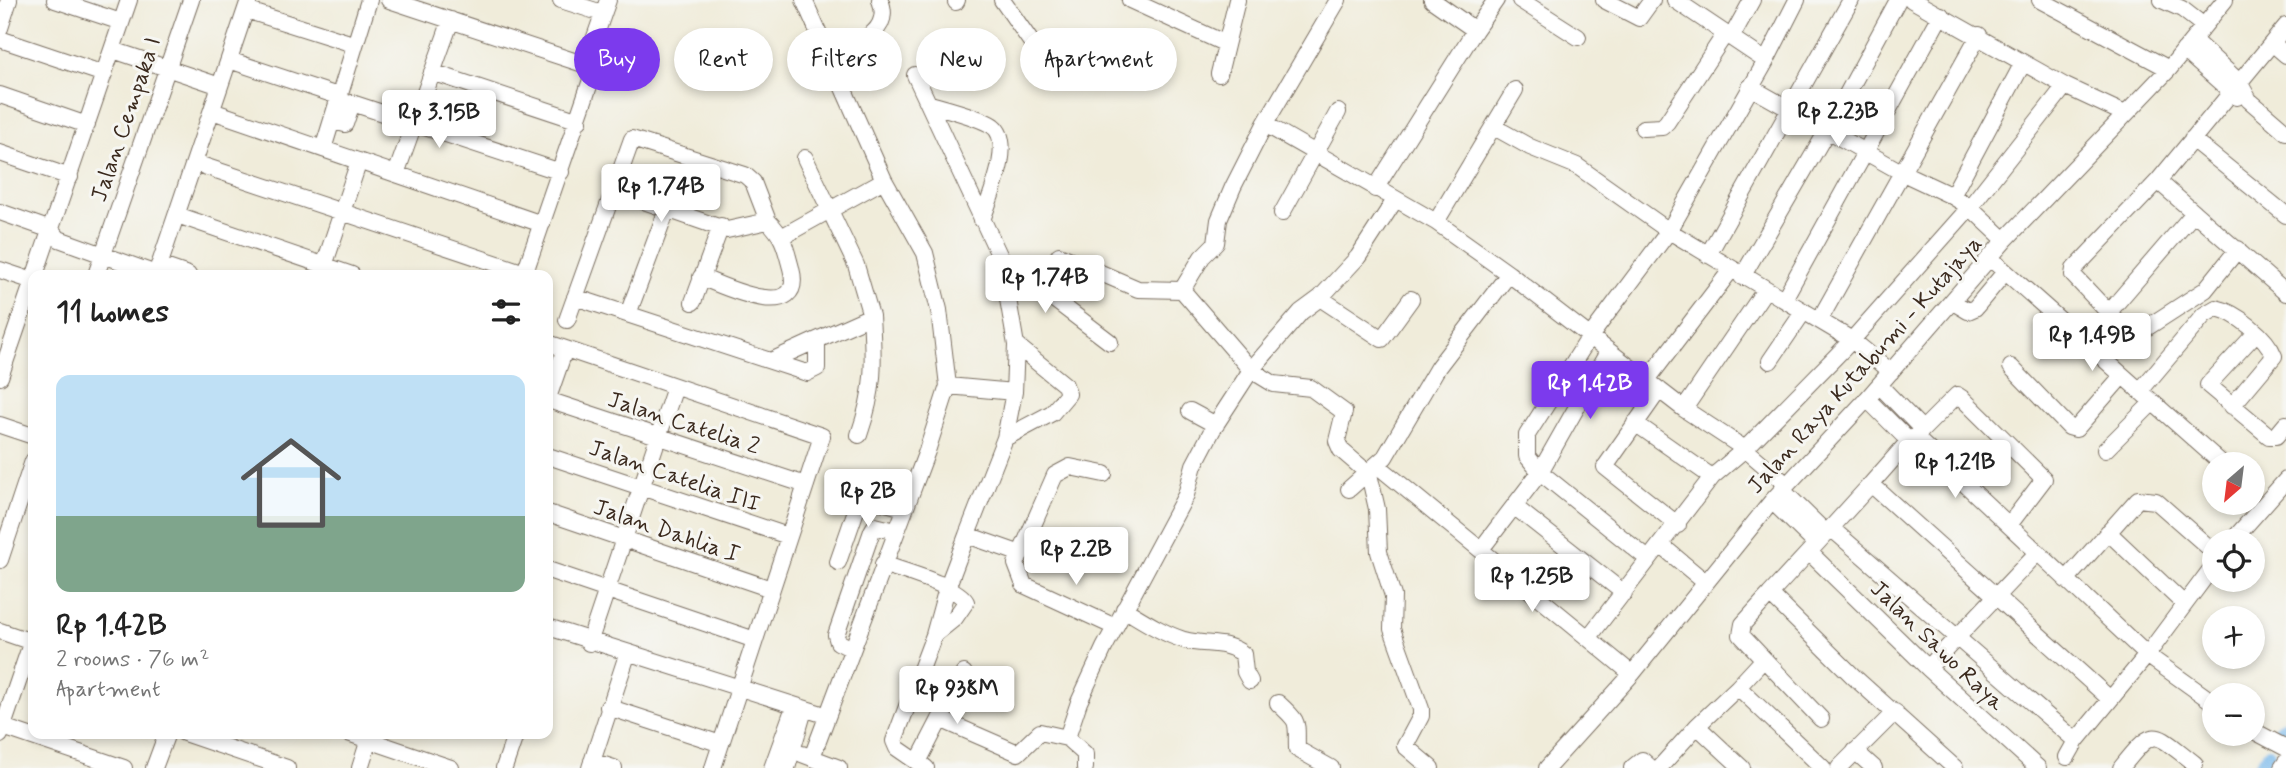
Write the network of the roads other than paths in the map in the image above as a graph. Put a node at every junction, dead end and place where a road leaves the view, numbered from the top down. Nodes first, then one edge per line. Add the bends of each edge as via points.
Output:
1 (9, 0) edge
2 (55, 0) edge
3 (129, 0) edge
4 (191, 0) edge
5 (369, 0) edge
6 (389, 0) edge
7 (561, 0) edge
8 (804, 0) edge
9 (1002, 0) edge
10 (1130, 0) edge
11 (1237, 0) edge
12 (1338, 0) edge
13 (1432, 0) edge
14 (1496, 0) edge
15 (1520, 0) edge
16 (1604, 0) edge
17 (1652, 0) edge
18 (1675, 0) edge
19 (1752, 0) edge
20 (1797, 0) edge
21 (1851, 0) edge
22 (1898, 0) edge
23 (1912, 0) edge
24 (2040, 0) edge
25 (2162, 0) edge
26 (2225, 0) edge
27 (884, 2) edge
28 (247, 5) edge
29 (605, 7) edge
30 (1700, 7) edge
31 (1941, 15) junction
32 (451, 20) junction
33 (121, 22) junction
34 (2204, 26) junction
35 (2286, 26) edge
36 (0, 28) edge
37 (598, 28) edge
38 (816, 28) edge
39 (879, 28) edge
40 (1021, 28) edge
41 (1475, 30) junction
42 (1979, 35) junction
43 (1728, 36) junction
44 (1578, 37) dead end
45 (0, 39) edge
46 (1224, 43) junction
47 (2272, 43) junction
48 (353, 44) junction
49 (2189, 45) junction
50 (113, 50) junction
51 (2286, 54) edge
52 (229, 60) junction
53 (574, 61) edge
54 (1766, 61) junction
55 (2024, 63) junction
56 (166, 68) junction
57 (2169, 69) junction
58 (432, 72) junction
59 (104, 74) junction
60 (1219, 74) dead end
61 (915, 75) dead end
62 (220, 86) junction
63 (2065, 86) junction
64 (1750, 87) junction
65 (2235, 87) junction
66 (1515, 90) dead end
67 (588, 91) edge
68 (845, 91) edge
69 (0, 96) edge
70 (341, 97) junction
71 (930, 104) junction
72 (1789, 109) junction
73 (212, 111) junction
74 (1338, 112) dead end
75 (2125, 114) junction
76 (333, 121) junction
77 (579, 121) junction
78 (415, 122) junction
79 (1265, 124) junction
80 (87, 125) junction
81 (1494, 127) junction
82 (1643, 128) dead end
83 (1827, 131) junction
84 (2286, 132) edge
85 (2192, 139) junction
86 (323, 149) junction
87 (1864, 152) junction
88 (0, 153) edge
89 (1316, 154) junction
90 (805, 158) dead end
91 (359, 161) junction
92 (195, 163) junction
93 (561, 172) junction
94 (1903, 173) junction
95 (396, 174) junction
96 (70, 177) junction
97 (884, 180) junction
98 (2158, 181) junction
99 (1375, 189) junction
100 (612, 190) junction
101 (1952, 196) junction
102 (1395, 200) junction
103 (668, 207) junction
104 (1970, 207) junction
105 (829, 210) junction
106 (0, 212) edge
107 (342, 212) junction
108 (1282, 213) dead end
109 (2194, 213) junction
110 (177, 215) junction
111 (2286, 215) edge
112 (982, 220) junction
113 (768, 221) junction
114 (1436, 222) junction
115 (542, 224) junction
116 (721, 226) junction
117 (51, 230) junction
118 (1669, 231) junction
119 (783, 236) junction
120 (2005, 240) junction
121 (2238, 249) junction
122 (103, 254) junction
123 (1708, 254) junction
124 (1059, 255) dead end
125 (1990, 258) junction
126 (1002, 259) junction
127 (0, 270) edge
128 (38, 270) edge
129 (98, 270) edge
130 (154, 270) edge
131 (157, 270) edge
132 (323, 270) edge
133 (513, 270) edge
134 (526, 270) edge
135 (2005, 272) junction
136 (1737, 273) junction
137 (1509, 274) junction
138 (701, 277) junction
139 (28, 279) edge
140 (1182, 290) junction
141 (1765, 290) junction
142 (28, 291) edge
143 (2286, 293) edge
144 (575, 297) junction
145 (1320, 298) junction
146 (1410, 299) dead end
147 (1784, 299) junction
148 (693, 302) dead end
149 (1953, 302) junction
150 (1804, 311) junction
151 (2109, 312) junction
152 (628, 314) junction
153 (871, 316) junction
154 (1820, 319) junction
155 (567, 320) dead end
156 (8, 330) edge
157 (2255, 334) junction
158 (1589, 338) junction
159 (817, 340) junction
160 (1852, 340) junction
161 (1111, 342) dead end
162 (553, 345) edge
163 (1016, 345) junction
164 (565, 349) junction
165 (1608, 352) junction
166 (773, 360) junction
167 (1770, 360) dead end
168 (2011, 367) dead end
169 (1251, 370) junction
170 (1891, 372) junction
171 (2122, 376) junction
172 (0, 377) edge
173 (553, 384) edge
174 (1653, 385) junction
175 (1879, 385) junction
176 (948, 386) junction
177 (675, 387) junction
178 (1014, 392) junction
179 (2146, 397) junction
180 (1867, 399) junction
181 (553, 401) edge
182 (2232, 406) junction
183 (1684, 409) junction
184 (1190, 411) dead end
185 (1635, 423) junction
186 (2286, 424) edge
187 (0, 425) edge
188 (1216, 425) junction
189 (28, 434) edge
190 (859, 435) dead end
191 (1915, 436) junction
192 (658, 438) junction
193 (1006, 438) junction
194 (1745, 449) junction
195 (2105, 450) dead end
196 (2209, 452) edge
197 (553, 458) edge
198 (1373, 470) junction
199 (1540, 472) junction
200 (1104, 474) dead end
201 (28, 476) edge
202 (1713, 477) junction
203 (2286, 480) edge
204 (1871, 484) junction
205 (806, 485) junction
206 (641, 488) junction
207 (1349, 489) dead end
208 (1780, 492) junction
209 (2280, 499) edge
210 (1515, 507) junction
211 (904, 508) junction
212 (553, 515) edge
213 (1678, 525) junction
214 (2009, 525) junction
215 (2246, 529) edge
216 (896, 531) junction
217 (2108, 533) junction
218 (967, 535) junction
219 (788, 537) junction
220 (624, 539) junction
221 (1820, 539) junction
222 (2202, 541) edge
223 (1662, 546) junction
224 (1482, 548) junction
225 (2038, 552) junction
226 (1021, 554) junction
227 (1648, 558) junction
228 (0, 560) edge
229 (838, 562) dead end
230 (883, 564) junction
231 (553, 572) edge
232 (2066, 580) junction
233 (2202, 581) edge
234 (1704, 582) junction
235 (947, 587) junction
236 (771, 589) junction
237 (605, 590) junction
238 (1625, 593) junction
239 (1770, 594) junction
240 (1997, 598) junction
241 (2184, 604) junction
242 (1124, 609) junction
243 (1115, 627) junction
244 (0, 631) edge
245 (553, 632) edge
246 (1589, 637) junction
247 (1958, 637) junction
248 (28, 639) edge
249 (755, 640) junction
250 (589, 643) junction
251 (852, 649) junction
252 (626, 655) junction
253 (2147, 655) junction
254 (1763, 660) junction
255 (1928, 668) junction
256 (964, 673) dead end
257 (1632, 674) junction
258 (27, 680) edge
259 (1250, 681) dead end
260 (1738, 687) junction
261 (737, 688) junction
262 (2202, 694) edge
263 (2110, 699) junction
264 (1278, 703) dead end
265 (608, 707) junction
266 (799, 709) junction
267 (1895, 712) junction
268 (825, 715) junction
269 (940, 719) junction
270 (1821, 719) dead end
271 (1697, 726) junction
272 (1, 732) edge
273 (2265, 737) edge
274 (1067, 738) junction
275 (165, 739) edge
276 (202, 739) edge
277 (369, 739) edge
278 (375, 739) edge
279 (513, 739) edge
280 (2076, 741) junction
281 (721, 744) junction
282 (2286, 748) edge
283 (793, 751) junction
284 (1855, 751) junction
285 (811, 757) junction
286 (2067, 757) dead end
287 (2286, 762) edge
288 (591, 764) edge
289 (922, 765) edge
290 (2197, 767) edge
291 (124, 768) edge
292 (155, 768) edge
293 (287, 768) edge
294 (360, 768) edge
295 (451, 768) edge
296 (504, 768) edge
297 (614, 768) edge
298 (713, 768) edge
299 (772, 768) edge
300 (787, 768) edge
301 (839, 768) edge
302 (1085, 768) edge
303 (1331, 768) edge
304 (1431, 768) edge
305 (1547, 768) edge
306 (1632, 768) edge
307 (1651, 768) edge
308 (1659, 768) edge
309 (1742, 768) edge
310 (1823, 768) edge
311 (1839, 768) edge
312 (1874, 768) edge
313 (1955, 768) edge
314 (2038, 768) edge
315 (2121, 768) edge
316 (2282, 768) edge

1 - 36 street
2 - 33 street
3 - 33 street
4 - 56 street, Jalan Cempaka I
5 - 48 street
6 - 32 street
7 - 29 street
8 - 38 street
9 - 40 street
10 - 46 street
11 - 46 street
12 - 79 street
13 - 41 street
14 - 41 street
15 - 44 street
16 - 17 street via 1639,18
18 - 30 street
19 - 43 street
20 - 54 street
21 - 72 street
22 - 83 street
23 - 31 street
24 - 57 street
25 - 34 street
26 - 34 street, Jalan Raya Kutabumi - Kutajaya
27 - 39 street
28 - 48 street
28 - 52 street
29 - 37 street
30 - 43 street
31 - 42 street
31 - 87 street
32 - 53 street
32 - 58 street
33 - 50 street
34 - 49 street, Jalan Raya Kutabumi - Kutajaya
35 - 47 street
41 - 99 street
42 - 55 street
42 - 94 street
43 - 54 street
43 - 82 street via 1667,122 1662,127
45 - 59 street
46 - 60 street
47 - 51 street
47 - 65 street
48 - 70 street
49 - 57 street, Jalan Raya Kutabumi - Kutajaya
49 - 65 street
50 - 56 street
50 - 59 street
52 - 62 street
52 - 70 street
54 - 64 street
55 - 63 street
55 - 101 street
56 - 62 street
56 - 122 street, Jalan Cempaka I
57 - 75 street, Jalan Raya Kutabumi - Kutajaya
58 - 77 street
58 - 78 street
59 - 80 street
61 - 71 street
62 - 73 street
63 - 75 street
63 - 104 street
64 - 72 street
64 - 118 street
65 - 84 street via 2241,100 2249,100
65 - 85 street
66 - 81 street
67 - 77 street
68 - 97 street
69 - 80 street
70 - 76 street
71 - 112 street
71 - 112 street via 993,126 1002,138 1003,153
72 - 83 street
72 - 123 street
73 - 86 street
73 - 92 street
74 - 89 street
75 - 120 street, Jalan Raya Kutabumi - Kutajaya
76 - 78 street via 345,124 352,103
76 - 86 street
77 - 93 street
78 - 93 street
78 - 95 street
79 - 89 street
79 - 140 street via 1219,220 1216,243
80 - 96 street
81 - 114 street
81 - 118 street via 1577,166
83 - 87 street
83 - 136 street
85 - 98 street
85 - 111 street
86 - 91 street
87 - 94 street
87 - 147 street
88 - 96 street
89 - 99 street
89 - 108 street
90 - 105 street
91 - 95 street
91 - 107 street
92 - 107 street
92 - 110 street
93 - 115 street
94 - 101 street
94 - 154 street
95 - 115 street
96 - 117 street
97 - 105 street
97 - 176 street via 925,253 939,310
98 - 109 street
98 - 151 street via 2074,269 2073,275
99 - 102 street
100 - 103 street
100 - 113 street via 629,143 637,139 745,175 753,182
100 - 144 street
101 - 104 street
102 - 114 street
102 - 145 street via 1358,257
103 - 116 street
103 - 152 street
104 - 120 street
104 - 160 street
105 - 119 street
105 - 153 street via 856,265
106 - 117 street
107 - 132 street
107 - 133 street
109 - 121 street
109 - 151 street
110 - 131 street
110 - 132 street
112 - 126 street
113 - 116 street via 731,230
113 - 119 street
114 - 137 street
115 - 134 street
116 - 138 street
117 - 122 street via 59,239
117 - 128 street
118 - 123 street
118 - 158 street
119 - 138 street via 795,283 782,299 767,299
120 - 125 street, Jalan Raya Kutabumi - Kutajaya
121 - 143 street
121 - 151 street via 2205,290 2137,334 2126,331
122 - 129 street, Jalan Cempaka I
122 - 130 street
123 - 136 street
124 - 140 street via 1138,289
125 - 135 street
125 - 149 street, Jalan Raya Kutabumi - Kutajaya
126 - 161 street
126 - 163 street
127 - 139 street
135 - 149 street via 1975,308 1968,310
135 - 171 street
136 - 141 street
136 - 174 street
137 - 158 street
137 - 198 street via 1438,367
138 - 148 street
140 - 169 street
141 - 147 street
141 - 183 street
142 - 156 street
144 - 152 street
144 - 155 street
145 - 146 street via 1382,339
145 - 169 street via 1301,312
147 - 150 street
149 - 170 street, Jalan Raya Kutabumi - Kutajaya
150 - 154 street
150 - 167 street
152 - 166 street
153 - 159 street
153 - 190 street via 871,398
154 - 160 street
156 - 172 street
157 - 179 street via 2231,311 2216,308 2204,315
157 - 182 street via 2274,356
157 - 182 street via 2208,385
158 - 165 street
158 - 199 street via 1527,435 1527,456
159 - 166 street
159 - 166 street via 813,372
160 - 170 street
160 - 194 street
162 - 164 street
163 - 178 street
163 - 193 street via 1065,385 1068,394 1052,414
164 - 173 street
164 - 177 street
165 - 174 street
165 - 199 street
168 - 171 street via 2076,429
169 - 188 street
169 - 198 street via 1274,384 1311,388 1342,410 1341,450
170 - 175 street, Jalan Raya Kutabumi - Kutajaya
171 - 179 street
174 - 183 street
174 - 185 street
175 - 180 street, Jalan Raya Kutabumi - Kutajaya
175 - 191 street
176 - 178 street
176 - 211 street
177 - 192 street
177 - 205 street via 822,436
178 - 193 street
179 - 195 street
179 - 196 street
180 - 191 street
180 - 208 street, Jalan Raya Kutabumi - Kutajaya
181 - 192 street, Jalan Catelia 2
182 - 186 street via 2269,436 2276,436
183 - 194 street
184 - 188 street
185 - 202 street
185 - 213 street via 1605,467
187 - 189 street
188 - 242 street via 1194,465 1181,506
191 - 204 street
191 - 214 street
191 - 214 street via 1957,394 2042,475 2043,483
192 - 205 street, Jalan Catelia 2
192 - 206 street
193 - 218 street
194 - 202 street
194 - 208 street
197 - 206 street, Jalan Catelia III
198 - 207 street
198 - 224 street
198 - 304 street via 1379,552 1393,596 1392,629 1421,709 1405,746
199 - 210 street
199 - 227 street
200 - 226 street via 1070,467 1055,475
201 - 228 street
202 - 213 street
203 - 209 street
204 - 221 street
204 - 240 street
205 - 219 street
206 - 219 street, Jalan Catelia III
206 - 220 street
208 - 221 street
208 - 234 street, Jalan Raya Kutabumi - Kutajaya
209 - 215 street
210 - 224 street
210 - 238 street
211 - 216 street
211 - 229 street via 861,496
212 - 220 street, Jalan Dahlia I
213 - 223 street
214 - 225 street
216 - 230 street
216 - 251 street via 875,526 872,531 836,635 838,642
217 - 222 street via 2138,499 2149,498
217 - 232 street
217 - 241 street
218 - 226 street
218 - 235 street
219 - 236 street
220 - 236 street, Jalan Dahlia I
220 - 237 street
221 - 239 street
221 - 247 street
221 - 255 street, Jalan Sawo Raya
223 - 227 street
223 - 234 street
224 - 246 street
225 - 232 street
225 - 240 street
226 - 243 street via 1016,564 1024,585
227 - 238 street
230 - 235 street
230 - 251 street
231 - 237 street
232 - 253 street
233 - 241 street
234 - 257 street, Jalan Raya Kutabumi - Kutajaya
235 - 289 street via 966,602 934,635 894,741
236 - 249 street
237 - 249 street
237 - 250 street
238 - 246 street
239 - 254 street via 1743,624 1741,635
239 - 267 street
240 - 247 street
240 - 263 street
241 - 253 street
242 - 243 street
242 - 259 street via 1158,630 1187,640 1232,645 1243,654
243 - 274 street
244 - 248 street
245 - 250 street
246 - 257 street
247 - 255 street
247 - 280 street
249 - 261 street
250 - 252 street
251 - 268 street
252 - 261 street
252 - 265 street
253 - 262 street
253 - 263 street
254 - 260 street
254 - 270 street
255 - 314 street, Jalan Sawo Raya
256 - 269 street
257 - 305 street, Jalan Raya Kutabumi - Kutajaya
258 - 272 street
260 - 271 street
260 - 310 street
261 - 266 street
261 - 281 street
263 - 280 street
264 - 303 street via 1300,729 1297,749
265 - 281 street
265 - 288 street
266 - 268 street
266 - 283 street
266 - 299 street
267 - 284 street
267 - 313 street
268 - 285 street
269 - 274 street via 1014,753 1040,732
269 - 289 street
271 - 308 street
271 - 309 street
272 - 291 street
273 - 282 street
274 - 302 street via 1085,754
275 - 292 street
276 - 293 street
277 - 294 street
278 - 295 street
279 - 296 street
280 - 286 street
281 - 298 street
283 - 285 street
283 - 300 street
284 - 311 street
284 - 312 street
285 - 301 street
287 - 316 street
288 - 297 street
290 - 315 street via 2160,737 2151,736 2144,738
306 - 307 street via 1642,760

